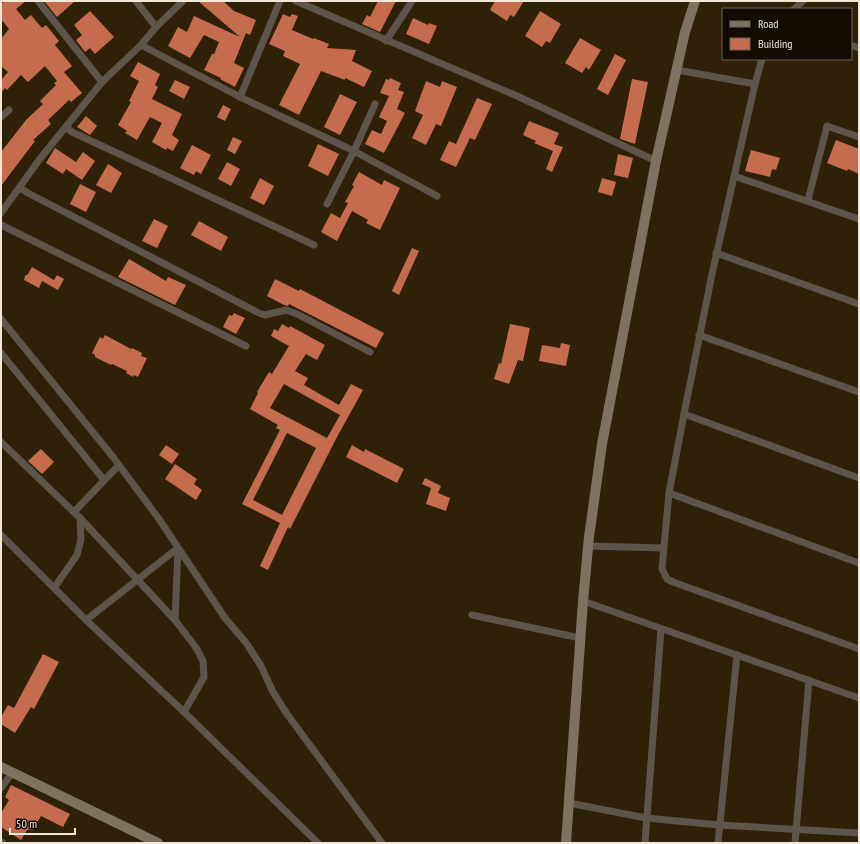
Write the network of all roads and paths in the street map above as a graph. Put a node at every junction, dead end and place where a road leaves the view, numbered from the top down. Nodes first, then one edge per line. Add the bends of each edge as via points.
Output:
1 (38, 1) edge
2 (136, 1) edge
3 (183, 1) edge
4 (280, 1) edge
5 (296, 1) edge
6 (412, 1) edge
7 (695, 1) edge
8 (803, 1) edge
9 (795, 8) edge
10 (156, 27) junction
11 (386, 41) junction
12 (141, 45) junction
13 (762, 60) edge
14 (677, 70) junction
15 (102, 82) junction
16 (755, 84) junction
17 (240, 97) junction
18 (375, 104) dead end
19 (8, 110) dead end
20 (1, 117) edge
21 (66, 127) junction
22 (859, 137) edge
23 (354, 151) junction
24 (656, 161) junction
25 (734, 176) junction
26 (20, 188) junction
27 (437, 196) dead end
28 (808, 200) junction
29 (327, 204) dead end
30 (1, 213) edge
31 (859, 219) edge
32 (1, 225) edge
33 (314, 245) dead end
34 (716, 253) junction
35 (859, 304) edge
36 (1, 319) edge
37 (699, 335) junction
38 (246, 346) dead end
39 (370, 352) dead end
40 (1, 353) edge
41 (859, 392) edge
42 (684, 414) junction
43 (1, 442) edge
44 (119, 464) junction
45 (859, 478) edge
46 (104, 480) junction
47 (669, 493) junction
48 (74, 512) junction
49 (80, 518) junction
50 (1, 535) edge
51 (588, 546) junction
52 (178, 548) junction
53 (663, 548) junction
54 (859, 563) edge
55 (137, 580) junction
56 (54, 588) junction
57 (583, 601) junction
58 (472, 615) dead end
59 (86, 620) junction
60 (175, 620) junction
61 (661, 628) junction
62 (580, 638) junction
63 (859, 649) edge
64 (737, 655) junction
65 (808, 680) junction
66 (859, 698) edge
67 (184, 712) junction
68 (1, 767) edge
69 (12, 773) junction
70 (1, 788) edge
71 (569, 803) junction
72 (646, 818) junction
73 (719, 825) junction
74 (796, 829) junction
75 (859, 833) edge
76 (158, 843) edge
77 (318, 843) edge
78 (382, 843) edge
79 (566, 843) edge
80 (644, 843) edge
81 (718, 843) edge
82 (795, 843) edge

1 - 15 street
2 - 10 street
3 - 10 street
4 - 17 street
5 - 11 street
6 - 11 street
7 - 14 street
8 - 9 street
10 - 12 street
11 - 24 street via 516,96
12 - 15 street
12 - 17 street
13 - 16 street
14 - 16 street
14 - 24 street
15 - 21 street
16 - 25 street
17 - 23 street
18 - 23 street
19 - 20 street
21 - 26 street
21 - 33 street
22 - 28 street via 827,126
23 - 27 street
23 - 29 street
24 - 51 street via 602,444
25 - 28 street
25 - 34 street
26 - 30 street
26 - 39 street via 259,313 265,315 286,310
28 - 31 street
32 - 38 street
34 - 35 street
34 - 37 street
36 - 44 street
37 - 41 street
37 - 42 street
40 - 46 street
42 - 45 street
42 - 47 street
43 - 48 street
44 - 46 street
44 - 52 street
46 - 48 street
47 - 53 street
47 - 54 street
48 - 49 street
49 - 55 street
49 - 56 street via 81,539 77,555
50 - 56 street
51 - 53 street
51 - 57 street
52 - 55 street
52 - 60 street
52 - 78 street via 225,618 247,644 287,714
53 - 63 street via 662,569 664,576 670,581
55 - 59 street
55 - 60 street
56 - 59 street
57 - 61 street
57 - 62 street
58 - 62 street
59 - 67 street
60 - 67 street via 203,661 204,677
61 - 64 street
61 - 72 street
62 - 71 street
64 - 65 street
64 - 73 street
65 - 66 street
65 - 74 street
67 - 77 street
68 - 69 street
69 - 70 street
69 - 76 street
71 - 72 street
71 - 79 street
72 - 73 street
72 - 80 street
73 - 74 street
73 - 81 street
74 - 75 street
74 - 82 street

